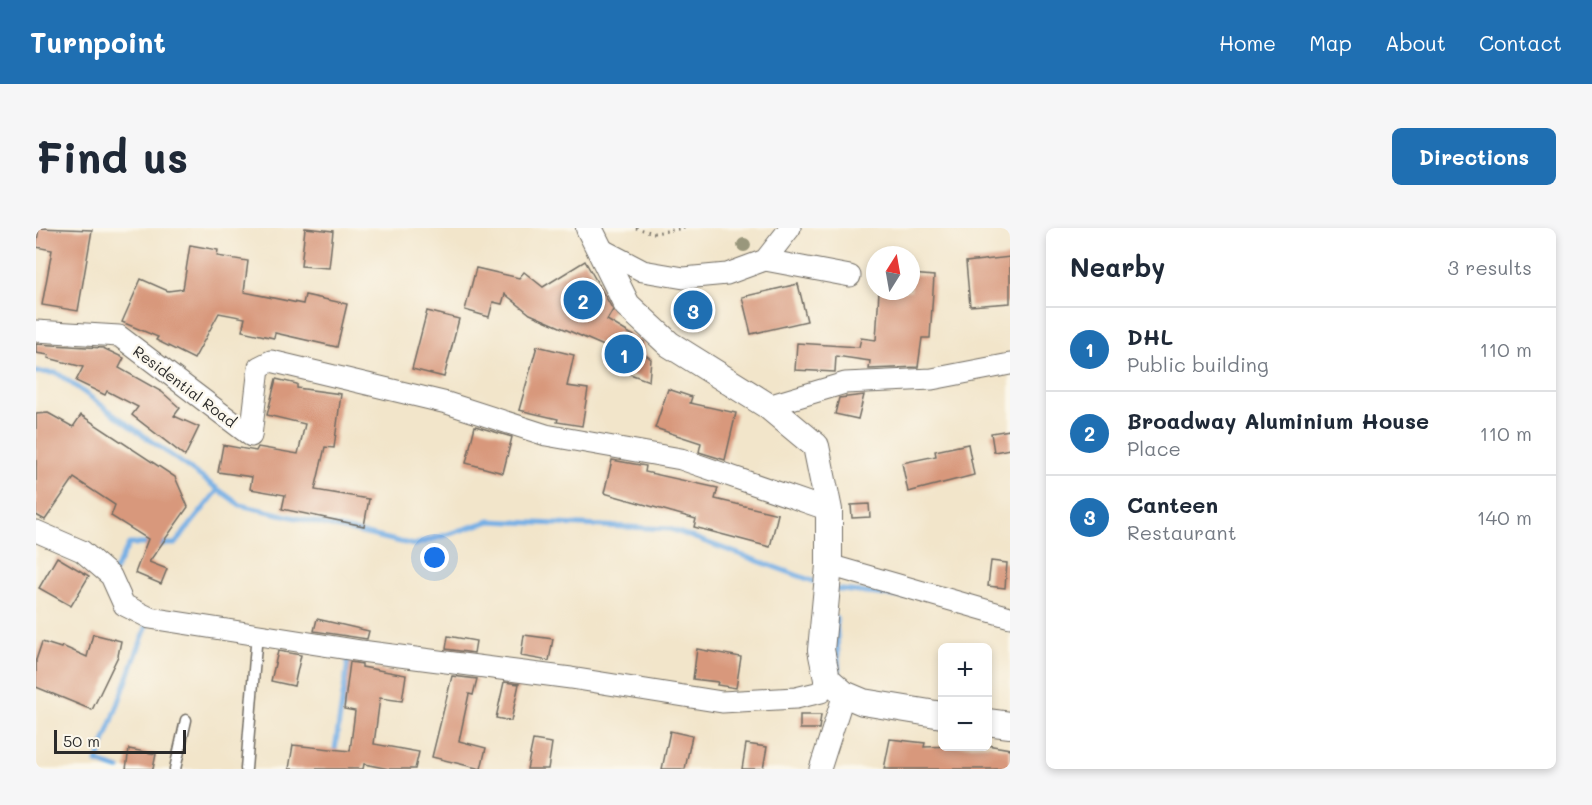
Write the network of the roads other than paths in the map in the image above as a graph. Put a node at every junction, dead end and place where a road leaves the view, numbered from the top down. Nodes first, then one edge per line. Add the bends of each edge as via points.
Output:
1 (790, 228) edge
2 (594, 238) edge
3 (765, 260) junction
4 (850, 276) dead end
5 (36, 331) edge
6 (1010, 364) edge
7 (768, 406) junction
8 (829, 510) junction
9 (36, 531) edge
10 (828, 565) junction
11 (1010, 617) edge
12 (257, 633) junction
13 (836, 687) junction
14 (938, 714) edge
15 (186, 720) dead end
16 (992, 723) edge
17 (1010, 725) edge
18 (175, 769) edge
19 (246, 769) edge
20 (820, 769) edge

1 - 3 street
2 - 3 street via 643,271 684,278 727,274
2 - 7 street via 627,305 669,344
3 - 4 street
5 - 8 street, Residential Road via 119,336 251,436 259,367 271,361 447,403 546,435 681,459
6 - 7 street via 932,379 845,383
7 - 8 street via 816,446
8 - 10 street
9 - 12 street via 82,550 111,576 124,605 150,618
10 - 11 street
10 - 13 street via 820,650
12 - 13 street via 722,702 796,698
12 - 19 lane
13 - 14 street via 863,702
13 - 20 street
15 - 18 lane
16 - 17 street

